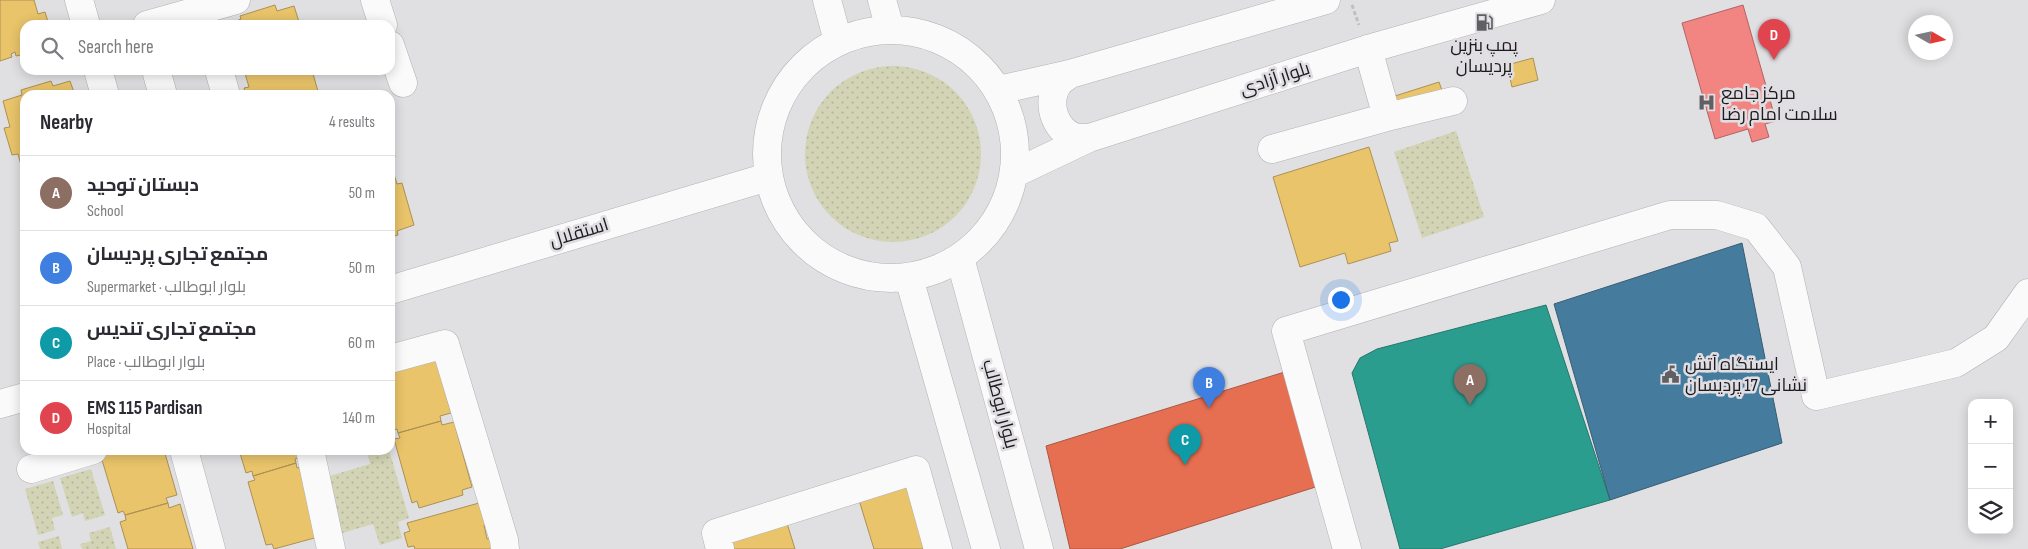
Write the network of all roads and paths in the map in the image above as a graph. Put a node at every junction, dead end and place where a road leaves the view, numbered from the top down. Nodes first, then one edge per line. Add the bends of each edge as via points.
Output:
1 (79, 0) edge
2 (236, 0) edge
3 (375, 0) edge
4 (827, 0) edge
5 (882, 0) edge
6 (1326, 0) edge
7 (1540, 0) edge
8 (205, 17) edge
9 (85, 20) edge
10 (183, 20) edge
11 (381, 20) edge
12 (890, 28) junction
13 (838, 41) junction
14 (1368, 49) junction
15 (395, 60) edge
16 (1070, 74) junction
17 (99, 75) edge
18 (158, 75) edge
19 (220, 75) edge
20 (403, 83) dead end
21 (104, 90) edge
22 (162, 90) edge
23 (225, 90) edge
24 (999, 90) junction
25 (1452, 101) dead end
26 (1387, 117) junction
27 (1089, 138) junction
28 (1272, 149) dead end
29 (1015, 173) junction
30 (768, 177) junction
31 (960, 258) junction
32 (909, 278) junction
33 (395, 289) edge
34 (2028, 293) edge
35 (395, 358) edge
36 (20, 398) edge
37 (0, 404) edge
38 (77, 455) edge
39 (185, 455) edge
40 (311, 455) edge
41 (31, 469) dead end
42 (211, 549) edge
43 (332, 549) edge
44 (505, 549) edge
45 (720, 549) edge
46 (938, 549) edge
47 (986, 549) edge
48 (1039, 549) edge
49 (1347, 549) edge

1 - 9 main road
2 - 8 main road
3 - 11 main road
4 - 13 main road
5 - 12 main road
6 - 16 main road
7 - 14 main road, بلوار آزادی
8 - 10 main road
12 - 13 main road via 863,32
12 - 24 main road via 922,32 953,45 979,64
13 - 30 main road via 810,59 788,83 774,112 767,144
14 - 26 main road
14 - 27 main road, بلوار آزادی
15 - 20 main road
16 - 24 main road
16 - 27 main road via 1055,91 1053,114 1061,128 1074,137
17 - 21 main road
18 - 22 main road
19 - 23 main road
24 - 29 main road via 1014,130
25 - 26 main road
26 - 28 main road
27 - 29 main road, بلوار آزادی
29 - 31 main road via 1005,206 996,221 986,236
30 - 32 main road via 781,213 804,243 834,266 871,278
30 - 33 main road, استقلال
31 - 32 main road via 936,271
31 - 48 main road, بلوار ابوطالب
32 - 47 main road
34 - 49 main road via 1996,338 1956,363 1816,396 1787,267 1756,227 1717,215 1670,215 1286,331
35 - 44 main road via 445,344
36 - 37 main road
38 - 41 main road
39 - 42 main road
40 - 43 main road
45 - 46 main road via 716,533 916,470

